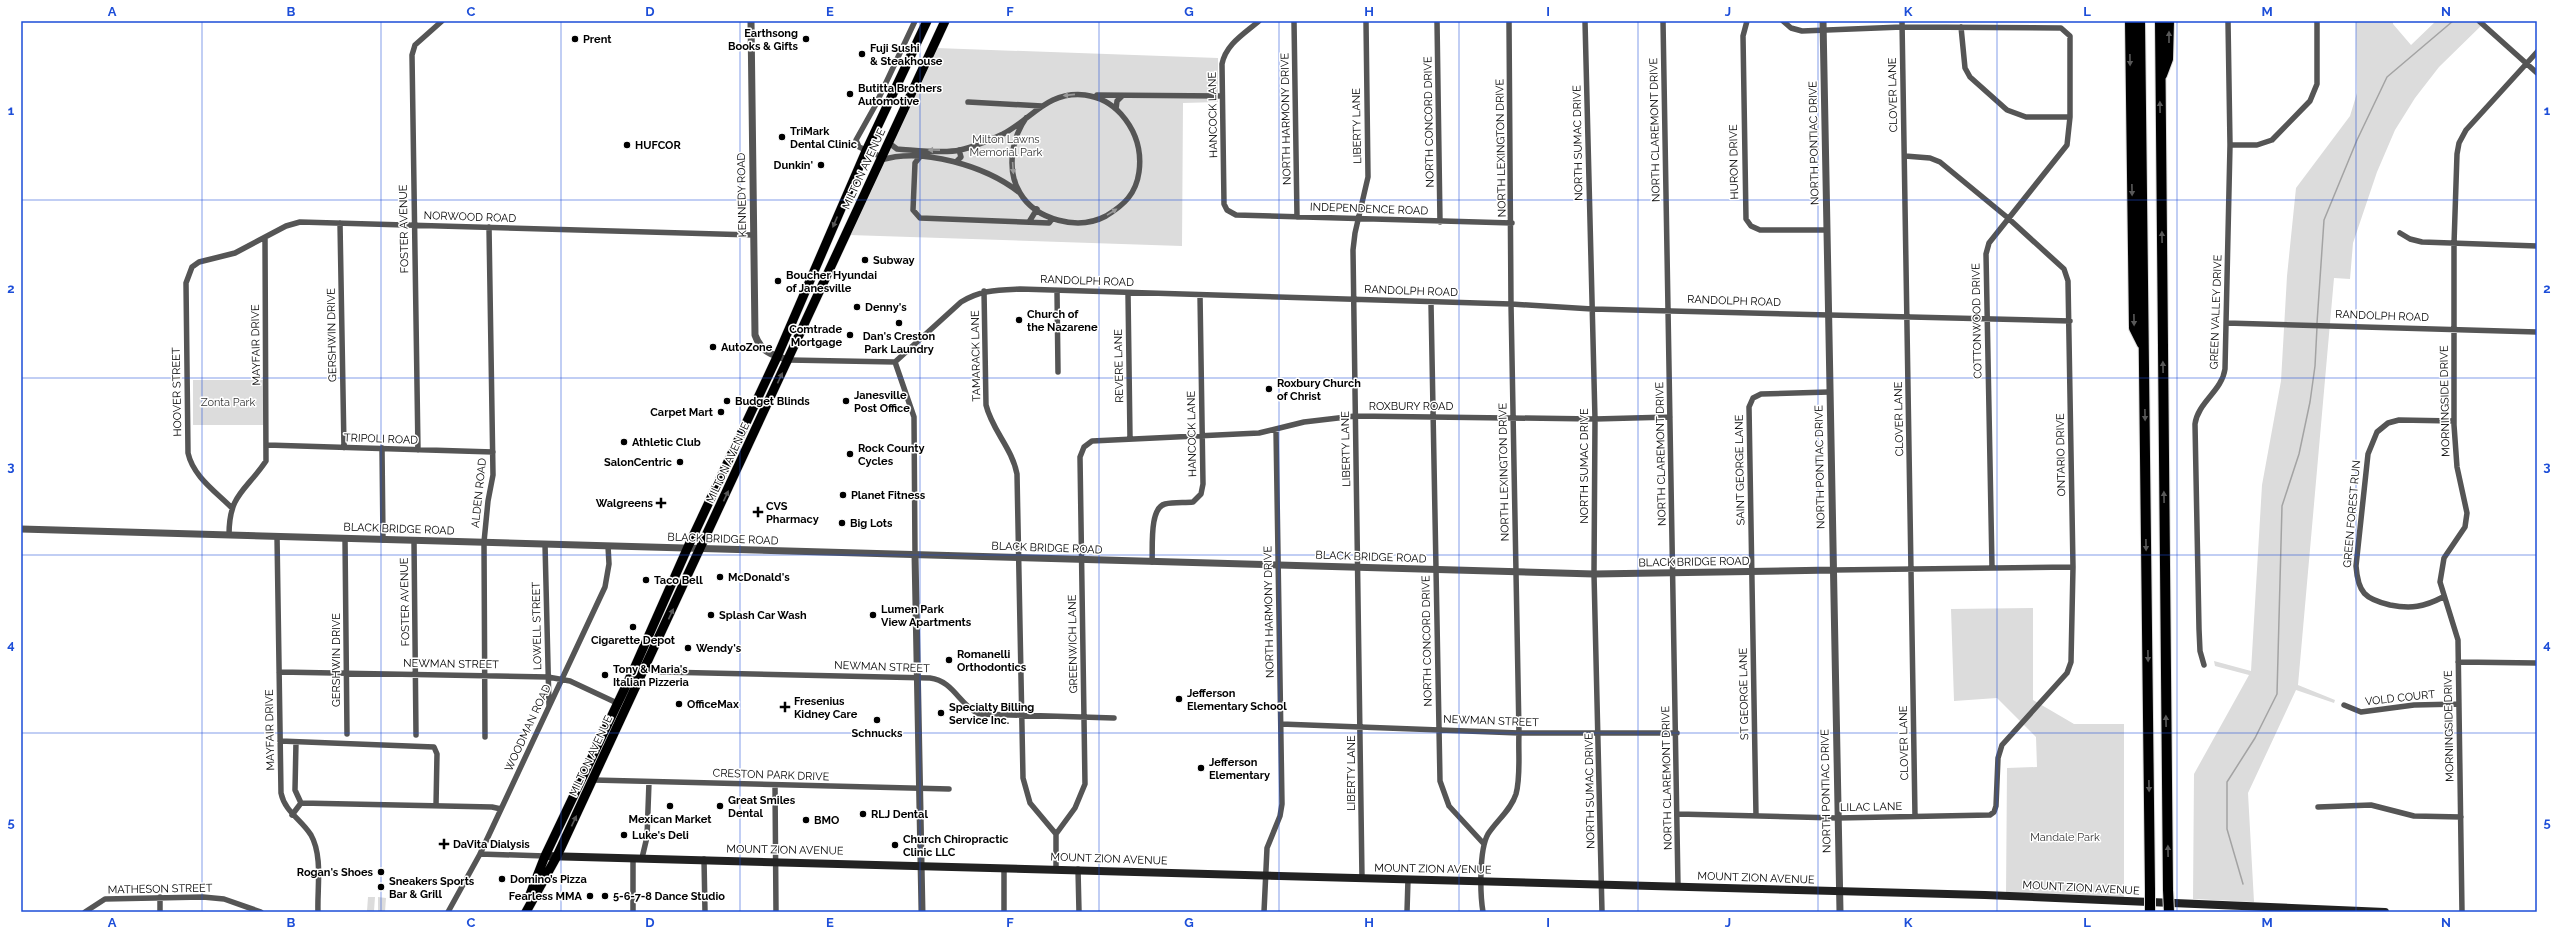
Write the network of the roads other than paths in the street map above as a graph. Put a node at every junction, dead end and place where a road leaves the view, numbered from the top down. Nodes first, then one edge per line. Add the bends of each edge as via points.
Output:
1 (442, 21) edge
2 (751, 21) edge
3 (915, 21) edge
4 (927, 21) edge
5 (945, 21) edge
6 (1259, 21) edge
7 (1294, 21) edge
8 (1366, 21) edge
9 (1437, 21) edge
10 (1509, 21) edge
11 (1585, 21) edge
12 (1664, 21) edge
13 (1747, 21) edge
14 (1783, 21) edge
15 (1823, 21) edge
16 (2130, 21) edge
17 (2140, 21) edge
18 (2160, 21) edge
19 (2169, 21) edge
20 (2228, 21) edge
21 (2317, 21) edge
22 (2479, 21) edge
23 (1902, 24) edge
24 (1961, 27) junction
25 (1823, 32) junction
26 (2537, 52) edge
27 (2526, 64) junction
28 (2537, 73) edge
29 (2160, 78) junction
30 (1084, 95) junction
31 (1122, 96) junction
32 (1222, 96) junction
33 (968, 102) dead end
34 (1042, 106) junction
35 (1116, 109) junction
36 (2070, 117) junction
37 (1026, 118) junction
38 (1004, 133) junction
39 (1015, 141) junction
40 (889, 143) junction
41 (2230, 145) junction
42 (959, 150) junction
43 (866, 151) junction
44 (1905, 156) junction
45 (882, 159) junction
46 (917, 160) junction
47 (956, 162) junction
48 (1020, 193) junction
49 (1037, 209) junction
50 (1227, 210) joint
51 (1297, 217) junction
52 (2008, 218) junction
53 (1052, 219) junction
54 (1358, 219) junction
55 (340, 222) junction
56 (1029, 222) junction
57 (1440, 222) junction
58 (1512, 223) junction
59 (414, 225) junction
60 (489, 227) junction
61 (1826, 230) junction
62 (2400, 233) dead end
63 (754, 235) junction
64 (265, 238) junction
65 (2454, 244) junction
66 (2537, 246) edge
67 (195, 264) joint
68 (984, 291) junction
69 (1056, 291) junction
70 (1128, 293) junction
71 (1200, 295) junction
72 (1353, 300) junction
73 (1431, 303) junction
74 (1511, 304) junction
75 (1592, 309) junction
76 (1668, 311) junction
77 (1828, 315) junction
78 (1907, 316) junction
79 (1986, 318) junction
80 (2070, 321) junction
81 (2226, 323) junction
82 (2453, 329) junction
83 (2537, 332) edge
84 (2144, 348) junction
85 (777, 357) junction
86 (789, 360) junction
87 (895, 362) junction
88 (1058, 372) dead end
89 (1829, 392) junction
90 (1355, 416) junction
91 (1434, 416) junction
92 (1670, 417) junction
93 (1513, 418) junction
94 (1594, 419) junction
95 (2454, 421) junction
96 (1276, 430) junction
97 (1202, 437) junction
98 (1130, 438) junction
99 (268, 445) junction
100 (1084, 447) joint
101 (344, 448) junction
102 (382, 448) junction
103 (418, 450) junction
104 (493, 452) junction
105 (231, 508) junction
106 (21, 529) edge
107 (229, 535) junction
108 (277, 536) junction
109 (345, 538) junction
110 (383, 540) junction
111 (414, 541) junction
112 (484, 542) junction
113 (545, 544) junction
114 (608, 546) junction
115 (687, 549) junction
116 (702, 549) junction
117 (915, 555) junction
118 (1018, 558) junction
119 (1081, 560) junction
120 (1152, 562) junction
121 (1278, 565) junction
122 (1357, 567) junction
123 (1992, 567) junction
124 (2073, 567) junction
125 (1911, 568) junction
126 (1436, 570) junction
127 (1833, 570) junction
128 (1515, 572) junction
129 (1752, 572) junction
130 (1673, 573) junction
131 (1594, 574) junction
132 (2443, 597) junction
133 (2458, 662) junction
134 (636, 664) junction
135 (2537, 664) edge
136 (2204, 665) dead end
137 (645, 668) junction
138 (279, 672) junction
139 (416, 673) junction
140 (347, 674) junction
141 (484, 675) junction
142 (548, 677) junction
143 (918, 678) junction
144 (562, 679) junction
145 (617, 703) junction
146 (2459, 704) junction
147 (2344, 705) dead end
148 (549, 709) junction
149 (1021, 716) junction
150 (1084, 718) junction
151 (1114, 718) dead end
152 (620, 723) junction
153 (1281, 724) junction
154 (1361, 727) junction
155 (1438, 729) junction
156 (1519, 733) junction
157 (1677, 733) junction
158 (346, 734) dead end
159 (1599, 734) junction
160 (416, 735) dead end
161 (485, 737) dead end
162 (280, 741) junction
163 (296, 742) junction
164 (593, 780) junction
165 (649, 782) junction
166 (775, 785) junction
167 (920, 789) junction
168 (949, 789) dead end
169 (301, 803) junction
170 (436, 806) junction
171 (2318, 807) dead end
172 (501, 809) junction
173 (1678, 814) junction
174 (1992, 814) joint
175 (292, 815) junction
176 (1756, 816) junction
177 (1916, 816) junction
178 (2461, 817) junction
179 (1837, 818) junction
180 (1056, 834) junction
181 (1484, 844) junction
182 (480, 854) junction
183 (545, 856) junction
184 (557, 856) junction
185 (633, 858) junction
186 (642, 858) junction
187 (704, 859) junction
188 (775, 861) junction
189 (922, 865) junction
190 (1004, 868) junction
191 (1056, 868) junction
192 (1078, 870) junction
193 (1265, 875) junction
194 (1362, 878) junction
195 (1408, 879) junction
196 (1482, 881) junction
197 (1601, 885) junction
198 (1678, 886) junction
199 (1839, 891) junction
200 (160, 897) junction
201 (252, 910) edge
202 (85, 912) edge
203 (160, 912) edge
204 (261, 912) edge
205 (318, 912) edge
206 (448, 912) edge
207 (522, 912) edge
208 (526, 912) edge
209 (633, 912) edge
210 (705, 912) edge
211 (776, 912) edge
212 (922, 912) edge
213 (1004, 912) edge
214 (1079, 912) edge
215 (1264, 912) edge
216 (1407, 912) edge
217 (1483, 912) edge
218 (1602, 912) edge
219 (1840, 912) edge
220 (2150, 912) edge
221 (2169, 912) edge
222 (2374, 912) edge
223 (2385, 912) edge
224 (2462, 912) edge

1 - 59 street, FOSTER AVENUE via 415,45 412,54
2 - 63 street, KENNEDY ROAD
3 - 43 street via 858,136 857,146
4 - 43 main road, MILTON AVENUE
5 - 40 main road, MILTON AVENUE
6 - 32 street, HANCOCK LANE via 1230,45 1224,54
7 - 51 street, NORTH HARMONY DRIVE
8 - 54 street, LIBERTY LANE via 1368,177
9 - 57 street, NORTH CONCORD DRIVE
10 - 58 street, NORTH LEXINGTON DRIVE
11 - 75 street, NORTH SUMAC DRIVE
12 - 76 street, NORTH CLAREMONT DRIVE
13 - 61 street, HURON DRIVE via 1743,36 1746,219 1751,226 1760,230
14 - 25 street via 1791,28
15 - 25 street, NORTH PONTIAC DRIVE
16 -> 84 highway via 2134,328
17 - 84 highway
18 - 29 highway
29 -> 19 highway via 2168,59
20 - 41 street, GREEN VALLEY DRIVE
21 - 41 street via 2317,84 2310,101 2272,140 2257,145
22 - 27 street
23 - 24 street
23 - 25 street
23 - 44 street, CLOVER LANE
24 - 36 street via 1965,68 1970,77 2007,110 2026,117
24 - 36 street, COTTONWOOD DRIVE via 2048,27 2061,28 2066,32 2071,43
25 - 61 street, NORTH PONTIAC DRIVE
26 - 27 street, MORNINGSIDE DRIVE
27 - 28 street
27 - 65 street, MORNINGSIDE DRIVE via 2466,130 2459,143
221 -> 29 highway, bridge
30 - 31 street
30 -> 34 street via 1064,95
30 - 35 street via 1102,99
31 - 32 street
31 - 35 street via 1117,102
32 - 50 street, HANCOCK LANE via 1224,193
33 - 34 street
34 - 37 street
53 -> 35 street via 1073,223 1103,218 1125,202 1136,189 1140,157 1138,144 1132,128
36 - 52 street, COTTONWOOD DRIVE via 2070,135 2062,155
37 - 38 street
37 - 39 street
38 - 39 street
38 - 42 street
39 -> 48 street via 1014,175
42 -> 40 street via 896,149
40 - 45 main road, MILTON AVENUE
41 - 81 street, GREEN VALLEY DRIVE
42 - 47 street via 961,157
43 - 45 street
43 -> 85 main road, MILTON AVENUE
44 - 52 street, ONTARIO DRIVE via 1930,158 1940,162
44 - 78 street, CLOVER LANE
45 - 46 street via 906,157
45 - 86 main road, MILTON AVENUE
46 - 47 street
46 - 56 street via 913,210 920,218
47 - 48 street via 1005,181
48 - 49 street
49 - 53 street
49 - 56 street
50 - 51 street, INDEPENDENCE ROAD via 1236,215
51 - 54 street, INDEPENDENCE ROAD
52 - 79 street, COTTONWOOD DRIVE via 1989,243 1986,254
52 - 80 street, ONTARIO DRIVE via 2064,269 2068,280
53 - 56 street via 1049,223
54 - 57 street, INDEPENDENCE ROAD
54 - 72 street, LIBERTY LANE via 1353,250
55 - 59 street, NORWOOD ROAD
55 - 64 street, NORWOOD ROAD via 300,222 286,226
55 - 101 street, GERSHWIN DRIVE
57 - 58 street, INDEPENDENCE ROAD
58 - 74 street, NORTH LEXINGTON DRIVE
59 - 60 street, NORWOOD ROAD
59 - 103 street, FOSTER AVENUE
60 - 63 street, NORWOOD ROAD
60 - 104 street, ALDEN ROAD
61 - 77 street, NORTH PONTIAC DRIVE
62 - 65 street via 2416,242
63 - 85 street, KENNEDY ROAD via 754,335 759,346
64 - 67 street, NORWOOD ROAD via 236,254
64 - 99 street, MAYFAIR DRIVE
65 - 66 street
65 - 82 street, MORNINGSIDE DRIVE
67 - 105 street, HOOVER STREET via 187,274 186,283 188,453 197,474
68 - 69 street, RANDOLPH ROAD
68 - 87 street, RANDOLPH ROAD via 961,302
68 - 118 street, TAMARACK LANE via 986,405 990,418 1010,451 1017,474
69 - 70 street, RANDOLPH ROAD
69 - 88 street
70 - 71 street, RANDOLPH ROAD
70 - 98 street, REVERE LANE
71 - 72 street, RANDOLPH ROAD
71 - 97 street, HANCOCK LANE
72 - 73 street, RANDOLPH ROAD
72 - 90 street, LIBERTY LANE
73 - 74 street, RANDOLPH ROAD
73 - 91 street, NORTH CONCORD DRIVE
74 - 75 street, RANDOLPH ROAD
74 - 93 street, NORTH LEXINGTON DRIVE
75 - 76 street, RANDOLPH ROAD
75 - 94 street, NORTH SUMAC DRIVE
76 - 77 street, RANDOLPH ROAD
76 - 92 street, NORTH CLAREMONT DRIVE
77 - 78 street, RANDOLPH ROAD
77 - 89 street, NORTH PONTIAC DRIVE
78 - 79 street, RANDOLPH ROAD
78 - 125 street, CLOVER LANE
79 - 80 street, RANDOLPH ROAD
79 - 123 street, COTTONWOOD DRIVE
80 - 124 street, ONTARIO DRIVE
81 - 82 street, RANDOLPH ROAD
81 - 136 street, GREEN VALLEY DRIVE via 2224,377 2199,411 2195,424 2199,629 2200,651
82 - 83 street, RANDOLPH ROAD
82 - 95 street, MORNINGSIDE DRIVE
84 -> 220 highway, bridge
85 - 86 street
85 - 115 main road, MILTON AVENUE
86 - 87 street
116 -> 86 main road, MILTON AVENUE
87 - 117 street via 914,417
89 - 127 street, NORTH PONTIAC DRIVE
89 - 129 street, SAINT GEORGE LANE via 1761,394 1753,398 1749,407
90 - 91 street, ROXBURY ROAD
90 - 96 street, ROXBURY ROAD via 1304,422
90 - 122 street, LIBERTY LANE
91 - 93 street, ROXBURY ROAD
91 - 126 street, NORTH CONCORD DRIVE
92 - 94 street, ROXBURY ROAD
92 - 130 street, NORTH CLAREMONT DRIVE
93 - 94 street, ROXBURY ROAD
93 - 128 street, NORTH LEXINGTON DRIVE
94 - 131 street, NORTH SUMAC DRIVE
95 - 132 street, MORNINGSIDE DRIVE via 2457,467 2467,513 2465,527 2442,564 2440,582
95 - 132 street, GREEN FOREST RUN via 2400,420 2388,422 2377,432 2368,454 2356,566 2362,592 2371,600 2408,608 2421,607
96 - 97 street, ROXBURY ROAD
96 - 121 street, NORTH HARMONY DRIVE
97 - 98 street, ROXBURY ROAD
97 - 120 street, HANCOCK LANE via 1201,494 1193,502 1164,504 1157,508 1154,516
98 - 100 street, ROXBURY ROAD via 1092,441
99 - 101 street, TRIPOLI ROAD
99 - 105 street, MAYFAIR DRIVE via 266,462 238,495
100 - 119 street, GREENWICH LANE via 1080,457
101 - 102 street, TRIPOLI ROAD
102 - 103 street, TRIPOLI ROAD
102 - 110 street
103 - 104 street, TRIPOLI ROAD
104 - 112 street, ALDEN ROAD via 493,475
105 - 107 street, MAYFAIR DRIVE
106 - 107 street, BLACK BRIDGE ROAD
107 - 108 street, BLACK BRIDGE ROAD
108 - 109 street, BLACK BRIDGE ROAD
108 - 138 street, MAYFAIR DRIVE
109 - 110 street, BLACK BRIDGE ROAD
109 - 140 street, GERSHWIN DRIVE
110 - 111 street, BLACK BRIDGE ROAD
111 - 112 street, BLACK BRIDGE ROAD
111 - 139 street, FOSTER AVENUE
112 - 113 street, BLACK BRIDGE ROAD
112 - 141 street, ALDEN ROAD
113 - 114 street, BLACK BRIDGE ROAD
113 - 142 street, LOWELL STREET
114 - 115 street, BLACK BRIDGE ROAD
114 - 144 street, WOODMAN ROAD via 605,587
115 - 116 street, BLACK BRIDGE ROAD
115 - 134 main road, MILTON AVENUE
116 - 117 street, BLACK BRIDGE ROAD
137 -> 116 main road, MILTON AVENUE
117 - 118 street, BLACK BRIDGE ROAD
117 - 143 street
118 - 119 street, BLACK BRIDGE ROAD
118 - 149 street, TAMARACK LANE
119 - 120 street, BLACK BRIDGE ROAD
119 - 150 street, GREENWICH LANE
120 - 121 street, BLACK BRIDGE ROAD
121 - 122 street, BLACK BRIDGE ROAD
121 - 153 street, NORTH HARMONY DRIVE
122 - 126 street, BLACK BRIDGE ROAD
122 - 154 street, LIBERTY LANE
123 - 124 street, BLACK BRIDGE ROAD
123 - 125 street, BLACK BRIDGE ROAD
124 - 174 street, ONTARIO DRIVE via 2072,662 2067,674 2002,745 1998,758 1996,806
125 - 127 street, BLACK BRIDGE ROAD
125 - 177 street, CLOVER LANE
126 - 128 street, BLACK BRIDGE ROAD
126 - 155 street, NORTH CONCORD DRIVE
127 - 129 street, BLACK BRIDGE ROAD
127 - 179 street, NORTH PONTIAC DRIVE
128 - 131 street, BLACK BRIDGE ROAD
128 - 156 street, NORTH LEXINGTON DRIVE
129 - 130 street, BLACK BRIDGE ROAD
129 - 176 street, ST GEORGE LANE
130 - 131 street, BLACK BRIDGE ROAD
130 - 157 street, NORTH CLAREMONT DRIVE
131 - 159 street, NORTH SUMAC DRIVE
132 - 133 street, MORNINGSIDE DRIVE via 2458,640
133 - 135 street
133 - 146 street, MORNINGSIDE DRIVE
134 - 137 street, NEWMAN STREET
134 - 145 main road, MILTON AVENUE
137 - 143 street, NEWMAN STREET via 662,672
137 - 152 main road, MILTON AVENUE
138 - 140 street, NEWMAN STREET
138 - 162 street, MAYFAIR DRIVE
139 - 140 street, NEWMAN STREET
139 - 141 street, NEWMAN STREET
139 - 160 street, FOSTER AVENUE
140 - 158 street, GERSHWIN DRIVE
141 - 142 street, NEWMAN STREET
141 - 161 street, ALDEN ROAD
142 - 144 street, NEWMAN STREET
142 - 148 street, LOWELL STREET
143 - 149 street, NEWMAN STREET via 944,682 966,707 979,714
143 - 167 street
144 - 145 street, NEWMAN STREET
144 - 148 street, WOODMAN ROAD
145 - 152 main road
145 - 183 main road, MILTON AVENUE
146 - 147 street, VOLD COURT via 2414,705 2361,712
146 - 178 street, MORNINGSIDE DRIVE
148 - 172 street, WOODMAN ROAD
149 - 150 street, NEWMAN STREET
149 - 180 street, TAMARACK LANE via 1025,791 1030,803
150 - 151 street, NEWMAN STREET
150 - 180 street, GREENWICH LANE via 1085,784 1075,808
152 - 164 main road, MILTON AVENUE
153 - 154 street, NEWMAN STREET
153 - 193 street, NORTH HARMONY DRIVE via 1282,804 1267,848
154 - 155 street, NEWMAN STREET
154 - 194 street, LIBERTY LANE
155 - 156 street, NEWMAN STREET
155 - 181 street, NORTH CONCORD DRIVE via 1440,780 1444,795 1449,806
156 - 159 street, NEWMAN STREET
156 - 181 street, NORTH LEXINGTON DRIVE via 1516,793
157 - 159 street, NEWMAN STREET
157 - 173 street, NORTH CLAREMONT DRIVE
159 - 197 street, NORTH SUMAC DRIVE
162 - 163 street
162 - 175 street, MAYFAIR DRIVE via 281,793 284,805
163 - 169 street via 295,790
163 - 170 street via 434,747 437,754
164 - 165 street, CRESTON PARK DRIVE
184 -> 164 main road, MILTON AVENUE
165 - 166 street, CRESTON PARK DRIVE
165 - 186 street via 647,837
166 - 167 street, CRESTON PARK DRIVE
166 - 188 street
167 - 168 street, CRESTON PARK DRIVE
167 - 189 street
169 - 170 street
169 - 175 street
170 - 172 street
171 - 178 street via 2371,805 2414,816
172 - 182 street, WOODMAN ROAD
173 - 176 street, LILAC LANE
173 - 198 street, NORTH CLAREMONT DRIVE
174 - 177 street, LILAC LANE
175 - 205 street, MAYFAIR DRIVE via 310,834 316,847
176 - 179 street, LILAC LANE
177 - 179 street, LILAC LANE
178 - 224 street, MORNINGSIDE DRIVE
179 - 199 street, NORTH PONTIAC DRIVE
180 - 191 street
181 - 196 street, NORTH LEXINGTON DRIVE
182 - 183 street, MOUNT ZION AVENUE
182 - 206 street, WOODMAN ROAD
183 - 184 main road, MOUNT ZION AVENUE
183 - 207 main road, MILTON AVENUE
184 - 185 main road, MOUNT ZION AVENUE
184 - 208 main road, MILTON AVENUE
185 - 186 main road, MOUNT ZION AVENUE
185 - 209 street
186 - 187 main road, MOUNT ZION AVENUE
187 - 188 main road, MOUNT ZION AVENUE
187 - 210 street
188 - 189 main road, MOUNT ZION AVENUE
188 - 211 street
189 - 190 main road, MOUNT ZION AVENUE
189 - 212 street
190 - 191 main road, MOUNT ZION AVENUE
190 - 213 street
191 - 192 main road, MOUNT ZION AVENUE
192 - 193 main road, MOUNT ZION AVENUE
192 - 214 street
193 - 194 main road, MOUNT ZION AVENUE
193 - 215 street, NORTH HARMONY DRIVE
194 - 195 main road, MOUNT ZION AVENUE
195 - 196 main road, MOUNT ZION AVENUE
195 - 216 street
196 - 197 main road, MOUNT ZION AVENUE
196 - 217 street, NORTH LEXINGTON DRIVE
197 - 198 main road, MOUNT ZION AVENUE
197 - 218 street, NORTH SUMAC DRIVE
198 - 199 main road, MOUNT ZION AVENUE
199 - 219 street, NORTH PONTIAC DRIVE
199 - 222 main road, MOUNT ZION AVENUE
200 - 201 street, MATHESON STREET via 214,897
200 - 202 street, MATHESON STREET via 105,899
200 - 203 street
201 - 204 street, MATHESON STREET
222 - 223 main road, MOUNT ZION AVENUE

